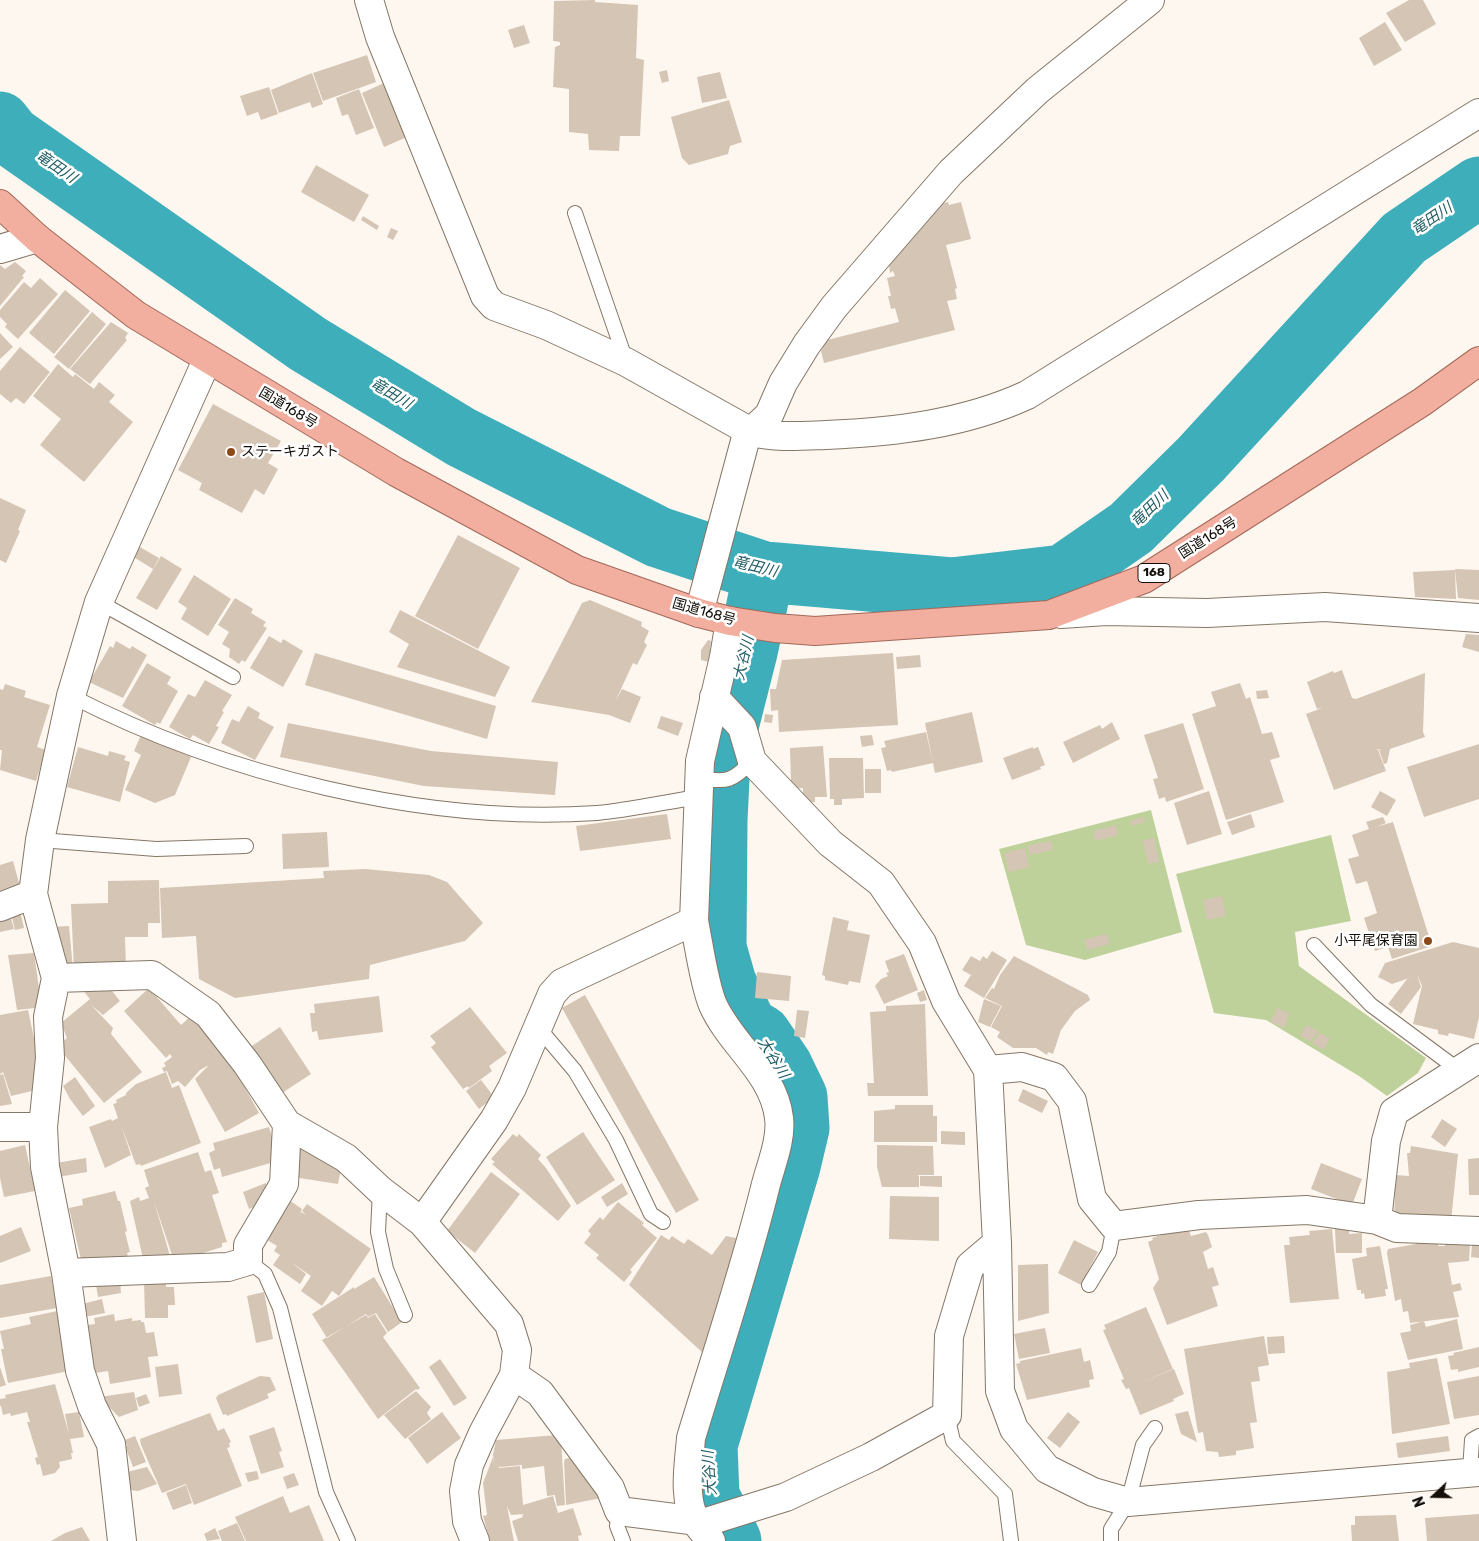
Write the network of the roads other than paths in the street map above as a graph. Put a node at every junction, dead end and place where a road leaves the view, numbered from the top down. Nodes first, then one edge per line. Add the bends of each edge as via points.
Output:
1 (369, 0) edge
2 (1150, 0) edge
3 (1479, 113) edge
4 (0, 204) edge
5 (575, 213) dead end
6 (37, 238) junction
7 (0, 249) edge
8 (207, 360) junction
9 (1479, 361) edge
10 (626, 362) junction
11 (748, 436) junction
12 (99, 602) junction
13 (702, 605) junction
14 (1049, 615) junction
15 (1479, 618) edge
16 (737, 622) junction
17 (233, 678) dead end
18 (71, 696) junction
19 (714, 697) junction
20 (752, 761) junction
21 (701, 785) junction
22 (40, 840) junction
23 (246, 846) dead end
24 (33, 894) junction
25 (0, 906) edge
26 (694, 921) junction
27 (1314, 945) dead end
28 (56, 978) junction
29 (537, 1026) junction
30 (1470, 1064) edge
31 (988, 1070) junction
32 (287, 1124) junction
33 (0, 1127) edge
34 (43, 1127) junction
35 (380, 1190) junction
36 (1377, 1220) junction
37 (422, 1222) junction
38 (663, 1222) dead end
39 (1114, 1226) junction
40 (1479, 1232) edge
41 (998, 1243) junction
42 (248, 1261) junction
43 (66, 1273) junction
44 (1089, 1285) dead end
45 (405, 1315) dead end
46 (514, 1375) junction
47 (948, 1415) junction
48 (1155, 1428) dead end
49 (1479, 1436) edge
50 (1475, 1471) edge
51 (1128, 1502) junction
52 (619, 1511) junction
53 (704, 1528) edge
54 (122, 1541) edge
55 (348, 1541) edge
56 (475, 1541) edge
57 (623, 1541) edge
58 (1010, 1541) edge
59 (1111, 1541) edge

1 - 10 street via 380,37 485,296 494,306 546,325
2 - 11 street via 1038,90 951,172 834,307 788,376 769,414
3 - 11 street via 1027,395 998,409 929,425 869,433
4 - 6 highway, 国道168号 / 168
5 - 10 lane
6 - 7 street
6 - 8 highway, 国道168号 / 168 via 136,315
8 - 12 street
8 - 13 highway, 国道168号 / 168 via 396,472 577,570
9 - 14 highway, 国道168号 / 168 via 1422,402 1144,579
10 - 11 street
11 - 13 street
12 - 17 lane
12 - 18 street
13 - 16 highway, 国道168号 / 168
14 - 15 street via 1106,611 1207,613 1325,607
14 - 16 highway, 国道168号 / 168 via 814,631
16 - 19 street
18 - 21 lane via 111,717 211,756 270,775 390,801 472,811 598,813
18 - 22 street
19 - 20 street via 742,727
19 - 21 street via 700,761
20 - 21 lane via 729,781
20 - 31 street via 830,843 881,883 922,943 946,1001
21 - 26 street
22 - 23 lane via 156,849
22 - 24 street
24 - 25 street
24 - 28 street
26 - 29 street via 562,983 552,994
26 - 53 street via 713,1004 727,1030 750,1056 774,1100 780,1119 754,1232 691,1438 690,1502
27 - 30 lane via 1371,1004
28 - 32 street via 152,975 208,1014 247,1064
28 - 34 street via 48,1017 50,1058
29 - 37 street via 512,1088 494,1120
29 - 38 lane via 575,1071 616,1140 651,1214
30 - 36 street via 1394,1112 1386,1141
31 - 39 street via 1022,1067 1054,1077 1072,1101 1092,1198
31 - 41 street
32 - 35 street via 346,1158
32 - 42 street via 284,1184 248,1245
33 - 34 street
34 - 43 street via 45,1167
35 - 37 street
35 - 45 lane via 378,1232 386,1269
36 - 39 street via 1307,1210 1199,1215
36 - 40 street via 1397,1228
37 - 46 street via 509,1324 517,1350
39 - 44 lane via 1109,1252
41 - 47 street via 970,1266 949,1336
41 - 51 street via 1000,1391 1014,1429 1047,1469 1093,1492
42 - 43 street via 228,1267
42 - 55 lane via 265,1274 280,1308 326,1492
43 - 54 street via 80,1371 92,1406 111,1444
46 - 52 street via 540,1393 610,1488
46 - 56 street via 469,1465 464,1491 467,1520
47 - 53 street via 870,1457 786,1496 732,1514
47 - 58 lane via 953,1441 1005,1494
48 - 51 lane via 1143,1445
49 - 50 lane via 1472,1440
50 - 51 street
51 - 59 lane via 1112,1529
52 - 53 street
52 - 57 lane via 617,1526

